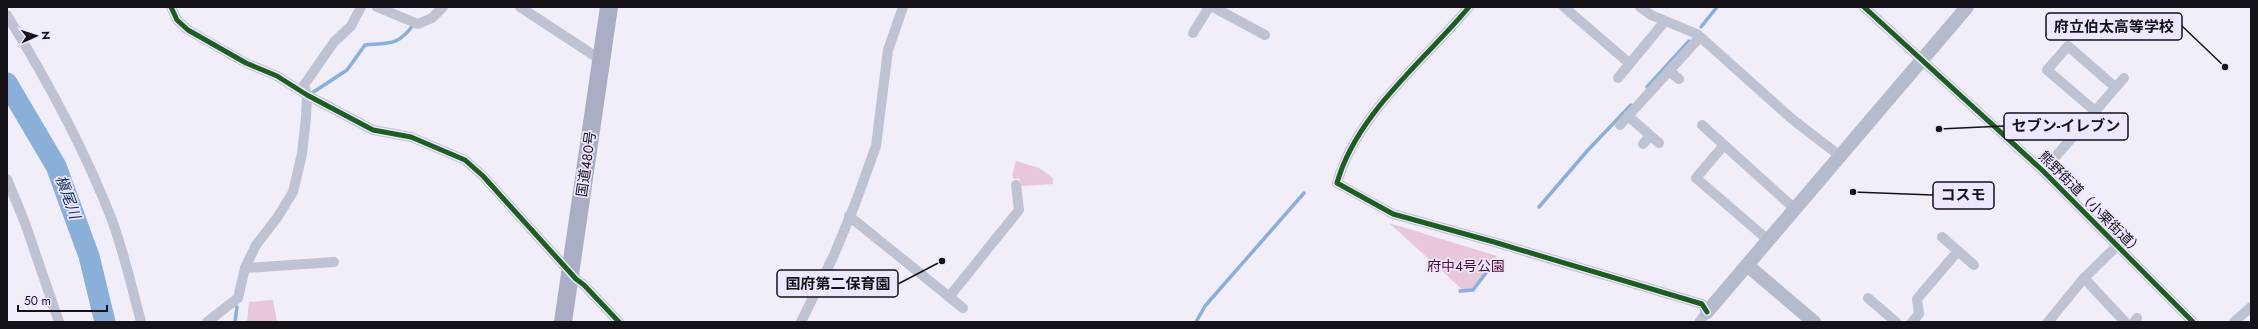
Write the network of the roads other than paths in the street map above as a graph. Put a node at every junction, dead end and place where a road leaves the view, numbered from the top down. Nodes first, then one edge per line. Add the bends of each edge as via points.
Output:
1 (171, 7) edge
2 (361, 7) edge
3 (377, 7) edge
4 (443, 7) edge
5 (520, 7) edge
6 (609, 7) edge
7 (903, 7) edge
8 (1209, 7) edge
9 (1213, 7) edge
10 (1469, 7) edge
11 (1564, 7) edge
12 (1640, 7) edge
13 (1864, 7) edge
14 (1967, 7) edge
15 (7, 15) edge
16 (1665, 22) junction
17 (1192, 33) dead end
18 (1265, 35) dead end
19 (1700, 37) junction
20 (1922, 58) junction
21 (601, 60) junction
22 (1630, 63) junction
23 (1669, 71) junction
24 (1618, 78) dead end
25 (2124, 78) dead end
26 (1678, 79) dead end
27 (2115, 88) junction
28 (307, 95) junction
29 (2095, 111) junction
30 (1628, 116) junction
31 (1620, 125) dead end
32 (1702, 125) dead end
33 (1650, 136) junction
34 (1659, 143) dead end
35 (1643, 144) dead end
36 (1724, 145) junction
37 (1840, 156) junction
38 (2043, 171) junction
39 (7, 179) edge
40 (1016, 185) dead end
41 (1795, 209) junction
42 (849, 216) junction
43 (1942, 237) dead end
44 (1768, 240) junction
45 (2118, 245) junction
46 (1958, 251) junction
47 (334, 262) dead end
48 (1747, 265) junction
49 (1974, 265) dead end
50 (245, 268) junction
51 (570, 272) junction
52 (2084, 278) junction
53 (949, 297) junction
54 (1868, 298) dead end
55 (2251, 307) edge
56 (963, 308) dead end
57 (1703, 317) edge
58 (58, 322) edge
59 (141, 322) edge
60 (207, 322) edge
61 (563, 322) edge
62 (618, 322) edge
63 (801, 322) edge
64 (1814, 322) edge
65 (1896, 322) edge
66 (1912, 322) edge
67 (2048, 322) edge
68 (2125, 322) edge
69 (2193, 322) edge
70 (2234, 322) edge

1 - 28 street via 177,20 188,30 246,63 278,76
2 - 28 street via 351,26 334,42 304,85
3 - 4 street via 415,23 432,18
5 - 21 street
6 - 21 highway, 国道480号
7 - 42 street via 888,50 876,146
8 - 17 street
9 - 18 street
10 - 57 street via 1362,128 1343,163 1337,183 1393,214 1702,304
11 - 22 street
12 - 16 street
13 - 20 street, 熊野街道（小栗街道）
14 - 20 street
15 - 59 street via 36,62 83,152 112,221
16 - 19 street
16 - 22 street
19 - 23 street
19 - 37 street via 1792,120
20 - 37 street
20 - 38 street, 熊野街道（小栗街道）
21 - 51 highway, 国道480号
22 - 24 street
23 - 26 street
23 - 30 street
25 - 27 street
27 - 29 street
27 - 29 street via 2068,46 2047,70
28 - 50 street via 302,154 293,192 256,245
28 - 51 street via 373,130 411,137 465,160 483,176
29 - 38 street via 2089,126
30 - 31 street
30 - 33 street
32 - 36 street
33 - 34 street
33 - 35 street
36 - 41 street
36 - 44 street via 1696,178
37 - 41 street
38 - 45 street, 熊野街道（小栗街道）
39 - 58 street via 26,223
40 - 53 street via 1019,210
41 - 44 street
42 - 53 street
42 - 63 street via 834,255
43 - 46 street
44 - 48 street
45 - 52 street
45 - 69 street, 熊野街道（小栗街道）
46 - 49 street
46 - 66 street via 1917,299 1919,314
47 - 50 street
48 - 57 street
48 - 64 street
50 - 60 street via 238,298
51 - 61 highway, 国道480号
51 - 62 street
52 - 67 street
52 - 68 street
53 - 56 street
54 - 65 street
55 - 70 street

